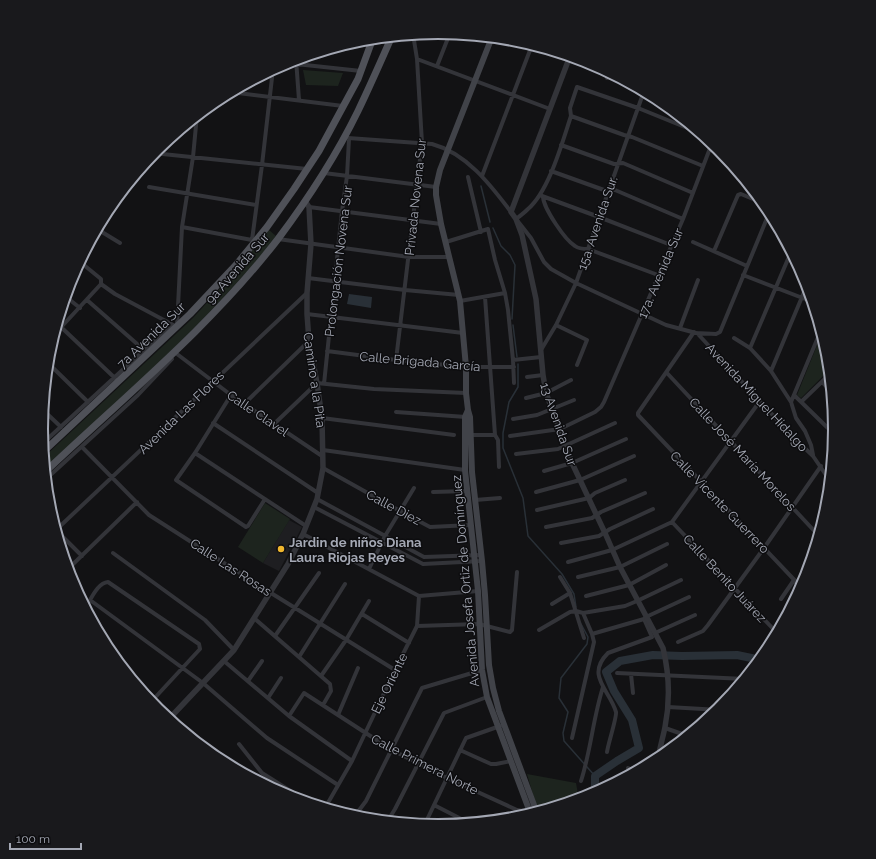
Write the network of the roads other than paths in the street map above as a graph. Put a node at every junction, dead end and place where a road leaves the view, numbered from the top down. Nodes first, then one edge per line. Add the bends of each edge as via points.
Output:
1 (448, 39) edge
2 (414, 40) edge
3 (389, 42) edge
4 (490, 42) edge
5 (370, 45) edge
6 (530, 50) edge
7 (417, 59) junction
8 (568, 62) edge
9 (301, 64) edge
10 (296, 66) edge
11 (438, 66) junction
12 (361, 71) junction
13 (273, 76) edge
14 (476, 81) junction
15 (240, 93) edge
16 (513, 96) junction
17 (269, 97) junction
18 (642, 97) edge
19 (299, 100) junction
20 (343, 106) junction
21 (638, 108) junction
22 (550, 109) junction
23 (571, 116) junction
24 (196, 123) edge
25 (684, 127) edge
26 (628, 136) junction
27 (347, 138) junction
28 (422, 143) junction
29 (561, 145) junction
30 (710, 149) edge
31 (448, 150) junction
32 (161, 154) edge
33 (193, 157) junction
34 (618, 164) junction
35 (262, 166) junction
36 (703, 166) junction
37 (307, 170) junction
38 (551, 171) junction
39 (324, 173) junction
40 (348, 176) junction
41 (468, 176) dead end
42 (482, 176) junction
43 (417, 185) junction
44 (149, 187) dead end
45 (436, 187) junction
46 (609, 190) junction
47 (187, 193) junction
48 (693, 193) junction
49 (541, 196) junction
50 (753, 199) edge
51 (307, 204) junction
52 (256, 205) junction
53 (342, 210) junction
54 (511, 212) junction
55 (599, 217) junction
56 (516, 219) junction
57 (682, 219) junction
58 (767, 219) edge
59 (412, 220) junction
60 (441, 224) junction
61 (182, 227) junction
62 (102, 231) edge
63 (481, 232) junction
64 (278, 239) junction
65 (253, 241) junction
66 (446, 242) junction
67 (693, 242) dead end
68 (120, 244) dead end
69 (311, 244) junction
70 (671, 244) junction
71 (339, 247) junction
72 (588, 249) junction
73 (714, 251) junction
74 (409, 257) junction
75 (450, 257) junction
76 (789, 259) edge
77 (84, 265) edge
78 (747, 266) junction
79 (658, 275) junction
80 (744, 275) junction
81 (308, 278) junction
82 (698, 280) dead end
83 (334, 282) junction
84 (576, 283) junction
85 (101, 284) junction
86 (776, 288) junction
87 (405, 290) junction
88 (307, 293) junction
89 (506, 293) junction
90 (804, 294) edge
91 (484, 297) junction
92 (459, 298) junction
93 (802, 298) junction
94 (70, 300) edge
95 (87, 300) junction
96 (806, 300) edge
97 (80, 308) junction
98 (307, 314) junction
99 (642, 315) junction
100 (331, 317) junction
101 (401, 325) junction
102 (556, 325) junction
103 (177, 327) junction
104 (62, 328) joint
105 (198, 328) junction
106 (680, 328) junction
107 (695, 332) junction
108 (463, 333) junction
109 (734, 338) dead end
110 (818, 338) edge
111 (309, 341) junction
112 (750, 348) junction
113 (144, 350) junction
114 (328, 351) junction
115 (176, 354) junction
116 (541, 354) junction
117 (396, 360) junction
118 (513, 360) junction
119 (577, 365) dead end
120 (466, 367) junction
121 (490, 367) junction
122 (514, 367) junction
123 (53, 368) edge
124 (771, 371) junction
125 (667, 373) junction
126 (543, 375) junction
127 (527, 377) dead end
128 (825, 379) edge
129 (117, 380) junction
130 (571, 380) dead end
131 (213, 382) junction
132 (822, 382) junction
133 (321, 383) junction
134 (514, 383) dead end
135 (826, 386) edge
136 (546, 392) junction
137 (466, 393) junction
138 (231, 395) junction
139 (794, 395) junction
140 (526, 398) dead end
141 (574, 400) dead end
142 (760, 401) junction
143 (802, 401) junction
144 (88, 402) junction
145 (791, 402) junction
146 (244, 404) junction
147 (552, 410) junction
148 (396, 412) dead end
149 (48, 415) edge
150 (468, 417) junction
151 (322, 418) junction
152 (513, 419) dead end
153 (214, 423) junction
154 (615, 423) dead end
155 (274, 424) junction
156 (828, 428) edge
157 (63, 429) junction
158 (560, 429) junction
159 (454, 435) dead end
160 (471, 435) junction
161 (495, 435) junction
162 (510, 436) dead end
163 (626, 439) dead end
164 (48, 440) edge
165 (730, 441) junction
166 (48, 446) edge
167 (566, 446) junction
168 (82, 447) junction
169 (194, 453) junction
170 (323, 453) junction
171 (516, 454) dead end
172 (634, 456) dead end
173 (813, 456) junction
174 (572, 463) junction
175 (821, 466) junction
176 (50, 468) edge
177 (323, 468) junction
178 (499, 468) dead end
179 (465, 470) junction
180 (544, 471) dead end
181 (825, 472) edge
182 (51, 476) edge
183 (113, 478) junction
184 (580, 480) junction
185 (625, 480) dead end
186 (702, 482) junction
187 (414, 488) dead end
188 (467, 491) junction
189 (433, 492) dead end
190 (536, 492) dead end
191 (318, 493) junction
192 (645, 493) dead end
193 (500, 498) dead end
194 (589, 498) junction
195 (264, 499) junction
196 (317, 499) junction
197 (475, 500) junction
198 (137, 502) junction
199 (314, 507) junction
200 (793, 508) junction
201 (654, 509) dead end
202 (537, 510) dead end
203 (400, 511) junction
204 (597, 515) junction
205 (672, 522) junction
206 (471, 525) junction
207 (60, 526) edge
208 (306, 526) junction
209 (546, 527) dead end
210 (815, 532) edge
211 (605, 533) junction
212 (303, 534) junction
213 (385, 536) junction
214 (63, 538) edge
215 (382, 543) junction
216 (561, 543) dead end
217 (667, 544) dead end
218 (764, 548) junction
219 (612, 550) junction
220 (113, 552) dead end
221 (82, 556) junction
222 (475, 558) junction
223 (482, 558) junction
224 (568, 562) dead end
225 (72, 565) edge
226 (666, 565) dead end
227 (620, 567) junction
228 (369, 570) junction
229 (517, 572) dead end
230 (319, 573) dead end
231 (560, 577) dead end
232 (578, 578) dead end
233 (681, 580) dead end
234 (794, 580) junction
235 (797, 583) edge
236 (345, 584) dead end
237 (629, 585) junction
238 (736, 589) junction
239 (478, 591) junction
240 (271, 593) junction
241 (570, 593) junction
242 (419, 596) junction
243 (586, 596) dead end
244 (688, 597) dead end
245 (782, 599) dead end
246 (90, 600) junction
247 (369, 601) dead end
248 (637, 602) junction
249 (88, 603) edge
250 (552, 604) dead end
251 (295, 608) junction
252 (576, 611) junction
253 (583, 613) junction
254 (362, 614) junction
255 (695, 615) dead end
256 (254, 618) junction
257 (645, 618) junction
258 (320, 623) junction
259 (479, 624) junction
260 (417, 626) junction
261 (487, 626) junction
262 (773, 629) edge
263 (540, 630) dead end
264 (592, 634) junction
265 (654, 635) junction
266 (275, 636) junction
267 (584, 638) dead end
268 (346, 640) junction
269 (678, 642) dead end
270 (408, 643) junction
271 (234, 650) junction
272 (299, 657) junction
273 (224, 661) junction
274 (262, 661) dead end
275 (183, 667) junction
276 (358, 668) dead end
277 (395, 670) junction
278 (482, 670) junction
279 (617, 673) dead end
280 (631, 674) junction
281 (666, 675) junction
282 (321, 676) junction
283 (281, 678) dead end
284 (739, 679) edge
285 (248, 681) junction
286 (203, 682) junction
287 (603, 687) junction
288 (633, 693) dead end
289 (488, 697) junction
290 (155, 698) edge
291 (268, 698) junction
292 (323, 706) junction
293 (668, 707) junction
294 (710, 709) edge
295 (172, 715) edge
296 (338, 715) junction
297 (289, 716) junction
298 (501, 726) junction
299 (665, 728) junction
300 (364, 733) junction
301 (682, 734) edge
302 (572, 738) dead end
303 (238, 744) dead end
304 (392, 750) junction
305 (460, 750) junction
306 (660, 750) edge
307 (607, 752) dead end
308 (352, 761) junction
309 (511, 761) junction
310 (418, 763) junction
311 (628, 768) dead end
312 (631, 769) edge
313 (447, 778) junction
314 (274, 781) joint
315 (581, 781) dead end
316 (338, 785) junction
317 (287, 789) edge
318 (327, 804) edge
319 (434, 805) junction
320 (535, 808) edge
321 (528, 809) edge
322 (359, 811) edge
323 (520, 811) edge
324 (389, 817) edge
325 (461, 819) edge
326 (427, 820) edge

1 - 11 street
2 - 7 street, Privada Novena Sur
3 - 27 main road, 9a Avenida Sur
4 - 14 main road, Avenida Josefa Ortiz de Domínguez
5 - 12 main road, 7a Avenida Sur
6 - 16 street
7 - 11 street
7 - 28 street, Privada Novena Sur
8 - 22 street
9 - 12 street
10 - 19 street
11 - 14 street
12 - 20 main road, 7a Avenida Sur
13 - 17 street
14 - 16 street
14 - 31 main road, Avenida Josefa Ortiz de Domínguez
15 - 17 street
16 - 22 street
16 - 42 street
17 - 19 street
17 - 35 street
18 - 21 street, 15a. Avenida Sur.
19 - 20 street
20 - 37 main road, 7a Avenida Sur
21 - 23 street via 578,87 570,108
21 - 25 street
21 - 26 street, 15a. Avenida Sur.
22 - 54 street
23 - 26 street
23 - 29 street
24 - 33 street
26 - 34 street, 15a. Avenida Sur.
26 - 36 street
27 - 28 street
27 - 39 main road, 9a Avenida Sur
27 - 40 street, Prolongación Novena Sur
28 - 31 street
28 - 43 street, Privada Novena Sur
29 - 34 street
29 - 38 street
30 - 36 street, 17a. Avenida Sur
31 - 42 street
31 - 45 main road, Avenida Josefa Ortiz de Domínguez
32 - 33 street
33 - 35 street
33 - 47 street
34 - 46 street, 15a. Avenida Sur.
34 - 48 street via 623,162
35 - 37 street
35 - 52 street
36 - 48 street, 17a. Avenida Sur
37 - 65 main road, 7a Avenida Sur
38 - 46 street
38 - 49 street
39 - 40 street
39 - 51 main road, 9a Avenida Sur
40 - 43 street
40 - 53 street, Prolongación Novena Sur
41 - 63 street
42 - 54 street
43 - 45 street
43 - 59 street, Privada Novena Sur
44 - 47 street
45 - 60 main road, Avenida Josefa Ortiz de Domínguez
46 - 55 street, 15a. Avenida Sur.
46 - 57 street via 615,190
47 - 52 street
47 - 61 street
48 - 57 street, 17a. Avenida Sur
49 - 55 street
49 - 56 street
49 - 72 street via 566,236 575,246
50 - 73 street via 738,195
51 - 53 street
51 - 64 main road, 9a Avenida Sur
51 - 69 street, Camino a la Pita
52 - 65 street
53 - 59 street
53 - 71 street, Prolongación Novena Sur
54 - 56 street, 13 Avenida Sur
55 - 70 street
55 - 72 street, 15a. Avenida Sur.
56 - 84 street via 531,238 544,262 551,269
56 - 116 street, 13 Avenida Sur via 536,300
57 - 70 street, 17a. Avenida Sur
58 - 78 street
59 - 60 street
59 - 74 street, Privada Novena Sur
60 - 66 main road, Avenida Josefa Ortiz de Domínguez
61 - 65 street
61 - 103 street
62 - 68 street
63 - 66 street
63 - 89 street via 488,229
64 - 69 street
64 - 105 main road, 9a Avenida Sur via 252,271
65 - 103 main road, 7a Avenida Sur via 228,274
66 - 75 main road, Avenida Josefa Ortiz de Domínguez
67 - 73 street
69 - 71 street
69 - 81 street, Camino a la Pita
70 - 79 street, 17a. Avenida Sur
71 - 74 street
71 - 83 street, Prolongación Novena Sur
72 - 79 street
72 - 84 street, 15a. Avenida Sur.
73 - 78 street
74 - 75 street
74 - 87 street, Privada Novena Sur
75 - 92 main road, Avenida Josefa Ortiz de Domínguez
76 - 86 street
77 - 85 street via 101,279
78 - 80 street
79 - 99 street, 17a. Avenida Sur
80 - 86 street
80 - 107 street via 720,332
81 - 83 street
81 - 88 street, Camino a la Pita
82 - 106 street
83 - 87 street
83 - 100 street, Prolongación Novena Sur
84 - 99 street
84 - 102 street, 15a. Avenida Sur.
85 - 95 street
85 - 103 street
86 - 93 street
86 - 112 street
87 - 92 street
87 - 101 street, Privada Novena Sur
88 - 98 street, Camino a la Pita
88 - 131 street, Avenida Las Flores
89 - 91 street
89 - 118 street
90 - 93 street
91 - 92 street
91 - 121 street
92 - 108 main road, Avenida Josefa Ortiz de Domínguez
93 - 96 street
93 - 124 street
94 - 97 street
95 - 97 street
95 - 113 street
97 - 104 street
98 - 100 street
98 - 111 street, Camino a la Pita
99 - 106 street
99 - 158 street, 17a. Avenida Sur via 601,407
100 - 101 street
100 - 114 street, Prolongación Novena Sur
101 - 108 street
101 - 117 street, Privada Novena Sur
102 - 116 street, 15a. Avenida Sur.
102 - 119 street via 587,340
103 - 113 street via 167,329
103 - 129 main road, 7a Avenida Sur
104 - 129 street
105 - 115 street
105 - 176 main road, 9a Avenida Sur
106 - 107 street
107 - 125 street
107 - 142 street, Avenida Miguel Hidalgo
108 - 120 main road, Avenida Josefa Ortiz de Domínguez
109 - 112 street
110 - 139 street
111 - 133 street, Camino a la Pita
111 - 146 street
112 - 124 street
113 - 129 street
114 - 117 street, Calle Brigada García
114 - 133 street, Prolongación Novena Sur
115 - 131 street, Calle Clavel
115 - 168 street via 138,395
116 - 118 street
116 - 126 street, 13 Avenida Sur
117 - 120 street, Calle Brigada García
118 - 122 street
120 - 121 street, Calle Brigada García
120 - 137 main road, Avenida Josefa Ortiz de Domínguez
121 - 122 street, Calle Brigada García
121 - 161 street
122 - 134 street
123 - 144 street
124 - 145 street
125 - 165 street, Calle José María Morelos
125 - 186 street, Calle Vicente Guerrero via 638,415
126 - 127 street
126 - 136 street, 13 Avenida Sur
128 - 132 street
129 - 144 street
129 - 157 main road, 7a Avenida Sur
130 - 136 street
131 - 138 street, Calle Clavel
131 - 183 street, Avenida Las Flores
132 - 135 street
132 - 143 street
133 - 137 street via 374,389
133 - 151 street, Camino a la Pita
133 - 155 street
136 - 140 street
136 - 147 street, 13 Avenida Sur
137 - 150 main road, Avenida Josefa Ortiz de Domínguez
138 - 146 street, Calle Clavel
138 - 153 street
139 - 143 street
139 - 145 street
141 - 147 street
142 - 165 street
142 - 173 street, Avenida Miguel Hidalgo
143 - 156 street
144 - 157 street
145 - 173 street via 796,418 805,431
146 - 155 street, Calle Clavel
147 - 152 street
147 - 158 street, 13 Avenida Sur
148 - 150 street
149 - 157 street
150 - 160 main road, Avenida Josefa Ortiz de Domínguez
150 - 179 main road, Avenida Josefa Ortiz de Domínguez
151 - 159 street
151 - 170 street, Camino a la Pita
153 - 169 street
153 - 191 street
154 - 167 street
155 - 170 street, Calle Clavel
157 - 164 street
157 - 166 main road, 7a Avenida Sur
158 - 162 street
158 - 167 street, 13 Avenida Sur
160 - 161 street
160 - 197 main road, Avenida Josefa Ortiz de Domínguez
161 - 178 street via 498,440
163 - 174 street
165 - 186 street
165 - 200 street, Calle José María Morelos
167 - 171 street
167 - 174 street, 13 Avenida Sur
168 - 182 street
168 - 183 street, Calle Las Rosas
169 - 195 street
169 - 195 street via 176,480 246,527
170 - 177 street, Camino a la Pita
170 - 179 street
172 - 184 street
173 - 175 street, Avenida Miguel Hidalgo
174 - 180 street
174 - 184 street, 13 Avenida Sur
175 - 181 street, Avenida Miguel Hidalgo
175 - 200 street
177 - 191 street, Camino a la Pita
177 - 203 street, Calle Diez
179 - 188 main road, Avenida Josefa Ortiz de Domínguez
183 - 198 street, Calle Las Rosas
183 - 207 street, Avenida Las Flores
184 - 190 street
184 - 194 street, 13 Avenida Sur
185 - 194 street
186 - 205 street
186 - 218 street, Calle Vicente Guerrero
187 - 203 street
188 - 189 street
188 - 206 main road, Avenida Josefa Ortiz de Domínguez
191 - 196 street, Camino a la Pita
192 - 204 street
193 - 197 street
194 - 202 street
194 - 204 street, 13 Avenida Sur
195 - 208 street
196 - 199 street, Camino a la Pita
196 - 213 street
197 - 223 main road, Avenida Josefa Ortiz de Domínguez
198 - 221 street
198 - 240 street, Calle Las Rosas via 149,515
199 - 208 street, Camino a la Pita
199 - 215 street
200 - 210 street, Calle José María Morelos
200 - 218 street
201 - 211 street
203 - 206 street, Calle Diez via 430,527
203 - 213 street
204 - 209 street
204 - 211 street, 13 Avenida Sur
205 - 219 street
205 - 238 street, Calle Benito Juárez
206 - 222 main road, Avenida Josefa Ortiz de Domínguez
208 - 212 street, Camino a la Pita
211 - 216 street
211 - 219 street, 13 Avenida Sur
212 - 228 street
212 - 240 street, Camino a la Pita
213 - 215 street
213 - 222 street via 424,557
214 - 221 street
215 - 222 street via 423,564
215 - 228 street
217 - 227 street
218 - 234 street, Calle Vicente Guerrero
218 - 238 street
219 - 224 street
219 - 227 street, 13 Avenida Sur
220 - 271 street via 205,620
221 - 225 street
222 - 223 street
222 - 239 main road, Avenida Josefa Ortiz de Domínguez
223 - 261 main road, Avenida Josefa Ortiz de Domínguez
226 - 237 street
227 - 232 street
227 - 237 street, 13 Avenida Sur
228 - 242 street
229 - 261 street via 512,630 508,632
230 - 251 street
231 - 241 street
233 - 248 street
234 - 235 street, Calle Vicente Guerrero
234 - 245 street
236 - 258 street
237 - 243 street
237 - 248 street, 13 Avenida Sur
238 - 262 street, Calle Benito Juárez
238 - 269 street via 703,631
239 - 242 street
239 - 259 main road, Avenida Josefa Ortiz de Domínguez
240 - 251 street, Calle Las Rosas
240 - 256 street, Camino a la Pita
241 - 250 street
241 - 252 street
242 - 260 street, Eje Oriente
244 - 257 street
246 - 249 street
246 - 275 street
246 - 275 street via 100,585 108,582 199,644 200,649
247 - 254 street
248 - 253 street
248 - 257 street, 13 Avenida Sur
251 - 258 street, Calle Las Rosas
251 - 266 street
252 - 253 street
252 - 263 street
252 - 267 street
253 - 264 street
254 - 268 street
254 - 270 street
255 - 265 street
256 - 266 street
256 - 271 street, Camino a la Pita
257 - 264 street
257 - 265 street, 13 Avenida Sur
258 - 268 street, Calle Las Rosas
258 - 272 street
259 - 260 street
259 - 261 street
259 - 278 main road, Avenida Josefa Ortiz de Domínguez
260 - 270 street, Eje Oriente
261 - 298 main road, Avenida Josefa Ortiz de Domínguez via 489,665
264 - 302 street via 594,642
265 - 281 street, 13 Avenida Sur via 663,648
265 - 287 street via 608,653 603,658 598,677
266 - 272 street
268 - 277 street, Calle Las Rosas
268 - 282 street
270 - 277 street, Eje Oriente
271 - 273 street, Camino a la Pita
272 - 282 street
273 - 285 street
273 - 286 street, Camino a la Pita
274 - 285 street
275 - 286 street
275 - 290 street
276 - 296 street
277 - 300 street, Eje Oriente
278 - 289 main road, Avenida Josefa Ortiz de Domínguez
278 - 304 street via 422,688
279 - 280 street
280 - 281 street
280 - 288 street
281 - 284 street
281 - 293 street, 13 Avenida Sur
282 - 292 street via 332,687
283 - 291 street
285 - 291 street
286 - 295 street, Camino a la Pita
286 - 316 street via 266,738
287 - 307 street via 616,713
287 - 315 street
289 - 298 main road, Avenida Josefa Ortiz de Domínguez
289 - 310 street via 444,713
291 - 297 street
292 - 296 street, Calle Primera Norte
292 - 297 street, Calle Primera Norte via 304,693
293 - 294 street
293 - 299 street, 13 Avenida Sur
296 - 300 street, Calle Primera Norte
297 - 308 street
298 - 305 street via 466,738
298 - 309 main road, Avenida Josefa Ortiz de Domínguez
298 - 320 main road, Avenida Josefa Ortiz de Domínguez
299 - 301 street
299 - 306 street, 13 Avenida Sur
300 - 304 street, Calle Primera Norte
300 - 308 street, Eje Oriente
303 - 314 street via 258,770
304 - 310 street, Calle Primera Norte
304 - 322 street
305 - 309 street via 491,764
305 - 313 street
308 - 316 street, Eje Oriente
309 - 321 main road, Avenida Josefa Ortiz de Domínguez
310 - 313 street, Calle Primera Norte
310 - 324 street
311 - 312 street
313 - 319 street
313 - 323 street, Calle Primera Norte
314 - 317 street
316 - 318 street, Eje Oriente
319 - 325 street
319 - 326 street

